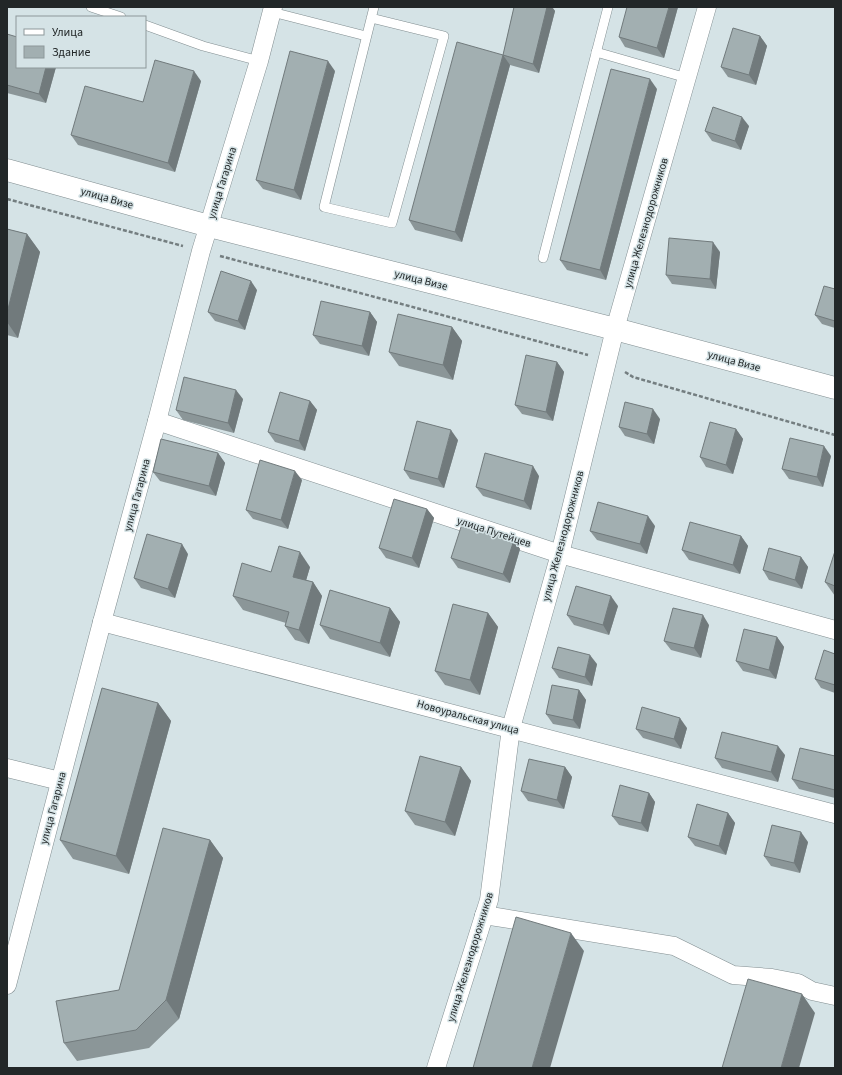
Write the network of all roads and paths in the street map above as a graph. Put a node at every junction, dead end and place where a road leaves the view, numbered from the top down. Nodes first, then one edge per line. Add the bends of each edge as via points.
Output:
1 (91, 7) edge
2 (374, 7) edge
3 (608, 7) edge
4 (707, 7) edge
5 (273, 10) edge
6 (118, 16) edge
7 (371, 18) junction
8 (146, 25) edge
9 (366, 36) junction
10 (596, 52) junction
11 (259, 61) junction
12 (687, 78) junction
13 (7, 170) edge
14 (7, 199) edge
15 (209, 226) junction
16 (201, 251) junction
17 (543, 258) dead end
18 (616, 330) junction
19 (608, 360) junction
20 (835, 388) edge
21 (157, 421) junction
22 (835, 435) edge
23 (560, 554) junction
24 (102, 622) junction
25 (835, 630) edge
26 (511, 728) junction
27 (7, 768) edge
28 (60, 781) junction
29 (835, 814) edge
30 (484, 915) junction
31 (7, 985) edge
32 (835, 996) edge
33 (436, 1068) edge

1 - 6 lane
2 - 7 lane
3 - 10 lane
4 - 12 street, улица Железнодорожников
5 - 9 lane
5 - 11 street, улица Гагарина
7 - 9 lane
7 - 9 lane via 444,36 392,223 324,207
8 - 11 lane via 202,46
10 - 12 lane
10 - 17 lane
11 - 15 street, улица Гагарина
12 - 18 street, улица Железнодорожников
13 - 15 street, улица Визе
14 - 16 path
15 - 16 street, улица Гагарина
15 - 18 street, улица Визе
16 - 19 path
16 - 21 street, улица Гагарина
18 - 19 street, улица Железнодорожников
18 - 20 street, улица Визе
19 - 22 path via 633,377
19 - 23 street, улица Железнодорожников
21 - 23 street, улица Путейцев
21 - 24 street, улица Гагарина
23 - 25 street, улица Путейцев
23 - 26 street, улица Железнодорожников
24 - 26 street, Новоуральская улица
24 - 28 street, улица Гагарина
26 - 29 street, Новоуральская улица
26 - 30 street, улица Железнодорожников via 489,900
27 - 28 street
28 - 31 street, улица Гагарина
30 - 32 street via 674,946 733,975 798,983
30 - 33 street, улица Железнодорожников

